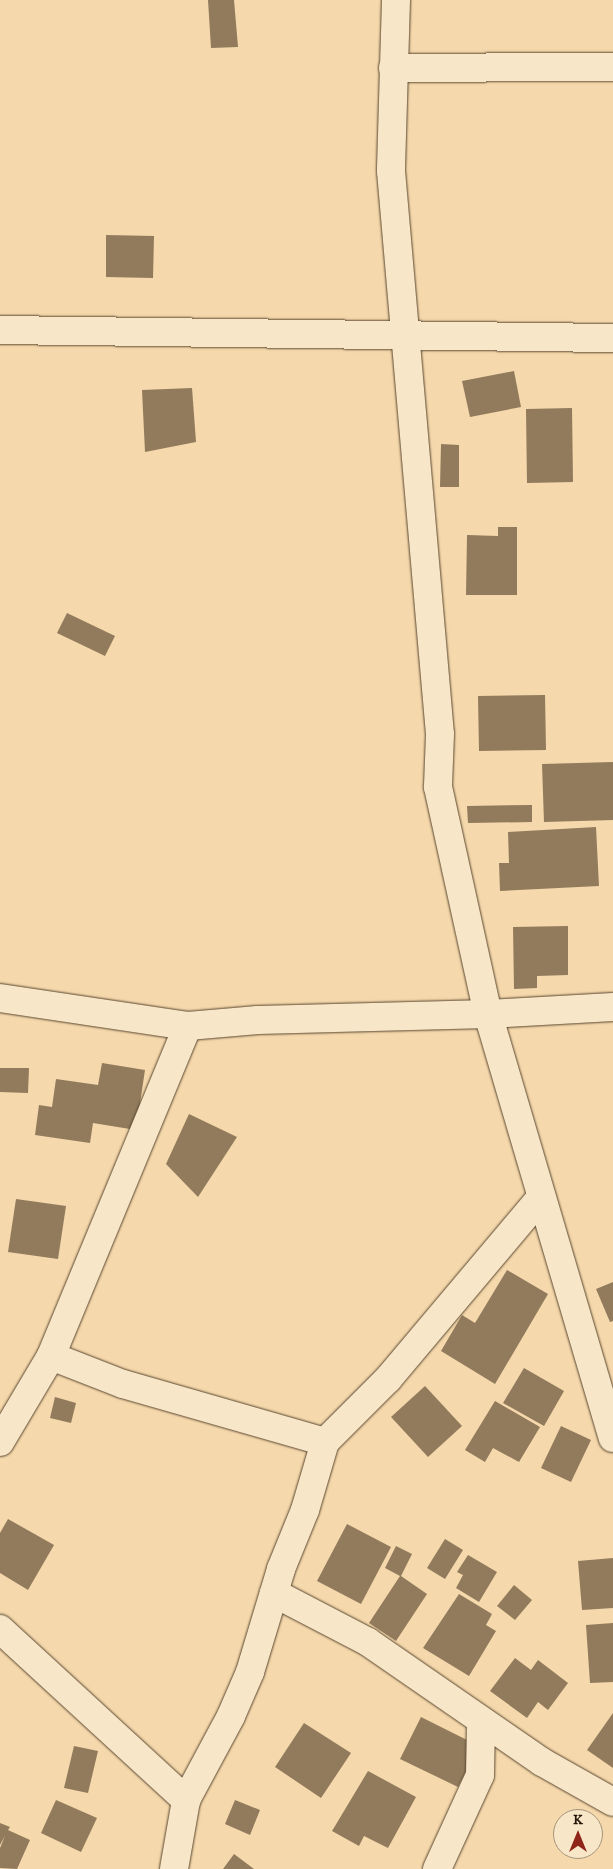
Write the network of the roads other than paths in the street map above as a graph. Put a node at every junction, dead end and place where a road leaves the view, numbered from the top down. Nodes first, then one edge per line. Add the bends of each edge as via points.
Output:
1 (396, 0) edge
2 (613, 67) edge
3 (394, 68) junction
4 (0, 330) edge
5 (405, 337) junction
6 (613, 338) edge
7 (0, 998) edge
8 (613, 1007) edge
9 (488, 1014) junction
10 (188, 1026) junction
11 (542, 1197) junction
12 (51, 1356) junction
13 (613, 1438) edge
14 (0, 1442) edge
15 (325, 1442) junction
16 (274, 1593) junction
17 (0, 1628) edge
18 (482, 1721) junction
19 (186, 1800) junction
20 (613, 1802) edge
21 (174, 1869) edge
22 (437, 1869) edge

1 - 3 street
2 - 3 street
3 - 5 street via 391,171
4 - 5 street
5 - 6 street
5 - 9 street via 440,734 438,787
7 - 10 street
8 - 9 street
9 - 10 street via 258,1020
9 - 11 street
10 - 12 street
11 - 13 street
11 - 15 street via 388,1379
12 - 14 street
12 - 15 street via 123,1384
15 - 16 street via 305,1510
16 - 18 street via 368,1642
16 - 19 street via 250,1672 231,1716
17 - 19 street
18 - 20 street via 542,1762
18 - 22 street via 480,1775
19 - 21 street

